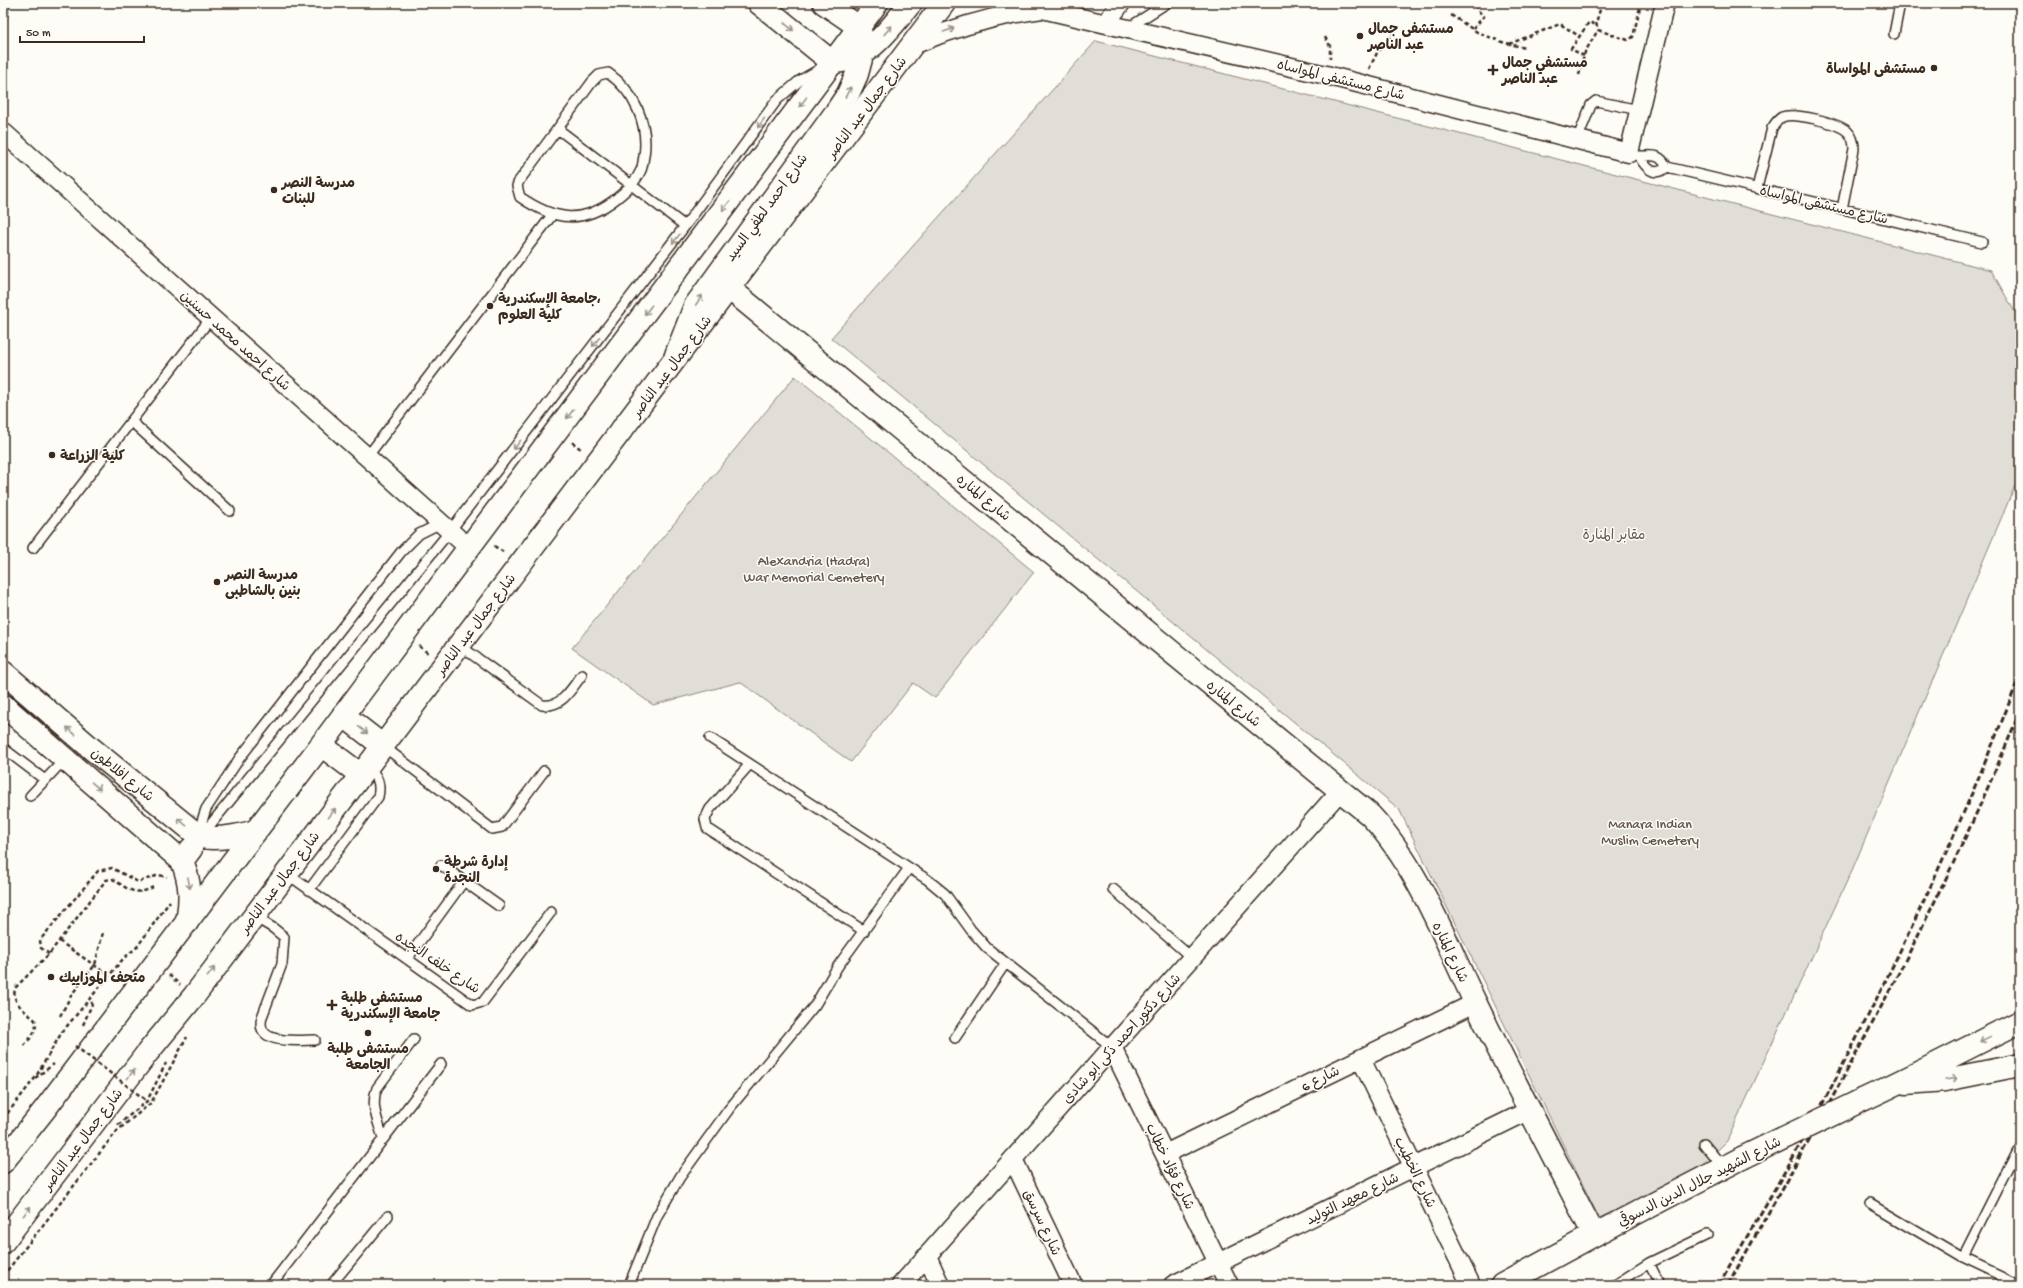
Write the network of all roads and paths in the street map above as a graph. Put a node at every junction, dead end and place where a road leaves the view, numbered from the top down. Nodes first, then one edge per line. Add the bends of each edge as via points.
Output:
1 (759, 3) edge
2 (824, 3) edge
3 (877, 3) edge
4 (911, 3) edge
5 (944, 3) edge
6 (1121, 3) edge
7 (1167, 3) edge
8 (1478, 3) edge
9 (1602, 3) edge
10 (1641, 3) edge
11 (1665, 3) edge
12 (1900, 3) edge
13 (1039, 6) edge
14 (3, 7) edge
15 (3, 13) edge
16 (1451, 15) dead end
17 (1106, 22) junction
18 (1596, 25) junction
19 (1399, 26) dead end
20 (859, 27) junction
21 (1127, 28) junction
22 (1473, 29) junction
23 (1598, 30) junction
24 (1894, 34) dead end
25 (1579, 36) junction
26 (1325, 37) dead end
27 (1509, 44) junction
28 (913, 45) junction
29 (1525, 48) dead end
30 (862, 54) junction
31 (1584, 56) junction
32 (832, 62) junction
33 (1326, 75) junction
34 (1579, 75) dead end
35 (1364, 85) junction
36 (1639, 110) junction
37 (558, 129) junction
38 (3, 132) edge
39 (1577, 140) junction
40 (1634, 155) junction
41 (1667, 167) junction
42 (631, 185) junction
43 (1756, 188) junction
44 (1842, 209) junction
45 (553, 214) junction
46 (685, 226) junction
47 (1982, 242) dead end
48 (730, 289) junction
49 (211, 318) junction
50 (674, 362) junction
51 (132, 422) junction
52 (557, 431) junction
53 (367, 457) junction
54 (599, 462) junction
55 (230, 511) dead end
56 (446, 527) junction
57 (474, 542) junction
58 (33, 548) dead end
59 (521, 564) junction
60 (404, 635) junction
61 (459, 645) junction
62 (444, 666) junction
63 (582, 675) dead end
64 (6, 680) edge
65 (31, 697) junction
66 (9, 710) edge
67 (344, 715) junction
68 (710, 738) dead end
69 (321, 745) junction
70 (383, 746) junction
71 (3, 748) edge
72 (92, 749) junction
73 (71, 764) junction
74 (750, 764) junction
75 (364, 771) junction
76 (544, 771) dead end
77 (45, 780) junction
78 (1341, 790) junction
79 (30, 796) dead end
80 (256, 831) junction
81 (202, 835) junction
82 (182, 861) junction
83 (441, 865) dead end
84 (910, 868) junction
85 (286, 873) junction
86 (169, 879) dead end
87 (464, 881) junction
88 (153, 886) dead end
89 (1113, 889) dead end
90 (309, 890) junction
91 (171, 899) dead end
92 (499, 906) dead end
93 (552, 912) dead end
94 (253, 916) junction
95 (187, 922) junction
96 (864, 931) junction
97 (103, 932) dead end
98 (59, 941) junction
99 (49, 954) junction
100 (1192, 958) junction
101 (407, 959) junction
102 (1005, 964) junction
103 (95, 965) junction
104 (110, 976) junction
105 (90, 997) junction
106 (1476, 1003) junction
107 (91, 1006) dead end
108 (60, 1016) dead end
109 (2020, 1022) edge
110 (189, 1033) dead end
111 (955, 1038) dead end
112 (414, 1039) dead end
113 (315, 1040) dead end
114 (24, 1046) dead end
115 (75, 1046) dead end
116 (1112, 1047) junction
117 (177, 1053) junction
118 (173, 1055) dead end
119 (169, 1058) dead end
120 (1360, 1059) junction
121 (441, 1064) dead end
122 (2020, 1066) edge
123 (44, 1072) dead end
124 (35, 1078) junction
125 (1898, 1084) junction
126 (147, 1102) junction
127 (1530, 1110) junction
128 (3, 1119) edge
129 (115, 1128) dead end
130 (383, 1138) junction
131 (1704, 1144) dead end
132 (2020, 1145) edge
133 (1165, 1154) junction
134 (1013, 1159) junction
135 (3, 1162) edge
136 (1414, 1168) junction
137 (1723, 1168) junction
138 (1870, 1203) dead end
139 (388, 1216) dead end
140 (1594, 1235) junction
141 (1707, 1235) dead end
142 (3, 1242) edge
143 (927, 1256) junction
144 (1963, 1258) junction
145 (1649, 1263) junction
146 (1219, 1264) junction
147 (3, 1276) edge
148 (271, 1285) edge
149 (333, 1285) edge
150 (629, 1285) edge
151 (901, 1285) edge
152 (940, 1285) edge
153 (1073, 1285) edge
154 (1173, 1285) edge
155 (1229, 1285) edge
156 (1471, 1285) edge
157 (1502, 1285) edge
158 (1615, 1285) edge
159 (1660, 1285) edge
160 (2020, 1285) edge

1 -> 32 main road
2 - 20 main road
3 - 20 main road
30 -> 4 main road via 882,37
5 - 28 main road, شارع جمال عبد الناصر
6 - 17 street
7 - 21 lane
8 - 22 path via 1476,9 1484,16
9 - 18 path
10 - 23 path via 1631,39
11 - 36 street
12 - 24 lane
13 - 17 street, شارع مستشفى المواساه
28 -> 13 street, شارع مستشفى المواساه via 976,22
14 - 15 lane
16 - 22 path
17 - 21 street, شارع مستشفى المواساه
18 - 23 path
18 - 25 path via 1589,22
19 - 35 path via 1378,51 1370,65
20 - 30 main road, شارع احمد لطفي السيد
20 - 32 main road
21 - 33 street, شارع مستشفى المواساه
22 - 27 path
23 - 31 path
25 - 27 path via 1560,24
25 - 31 path via 1571,49
26 - 33 path via 1330,52
27 - 29 path
28 - 48 main road, شارع جمال عبد الناصر
30 - 32 main road via 842,62
50 -> 30 main road, شارع احمد لطفي السيد via 695,306 836,112 857,74
31 - 34 path
32 -> 46 lane via 799,81 777,100
32 -> 52 main road
33 - 35 street, شارع مستشفى المواساه
35 - 39 street, شارع مستشفى المواساه
36 - 39 lane via 1596,101 1591,105
36 - 40 street
37 - 42 lane
37 - 42 lane via 599,75 608,73 616,79 632,98 643,126 646,145 642,170
37 - 45 lane via 517,186 520,197 538,210
38 - 49 street, شارع احمد محمد حسنين
39 - 40 street, شارع مستشفى المواساه
40 - 41 lane, شارع مستشفى المواساه via 1654,155
40 - 41 lane, شارع مستشفى المواساه via 1651,171 1660,172
41 - 43 lane, شارع مستشفى المواساه
42 - 45 lane via 604,208 583,216
42 - 46 lane
43 - 44 lane, شارع مستشفى المواساه
43 - 44 lane via 1772,128 1777,120 1795,115 1837,125 1848,132 1853,140 1854,150
44 - 47 lane, شارع مستشفى المواساه
45 - 53 lane
46 -> 56 lane
48 - 50 main road, شارع جمال عبد الناصر
48 - 78 main road, شارع المناره
49 - 51 lane
49 - 53 street, شارع احمد محمد حسنين
50 - 54 main road, شارع جمال عبد الناصر
51 - 55 lane
51 - 58 lane
52 - 54 path
52 - 57 main road
53 - 56 street, شارع احمد محمد حسنين
54 - 59 main road, شارع جمال عبد الناصر
56 - 57 street, شارع احمد محمد حسنين
56 - 81 lane
56 - 81 lane via 419,534 401,552 239,759 206,809 202,820
57 - 59 path
57 - 60 main road
59 - 61 main road, شارع جمال عبد الناصر
60 - 62 path
60 - 67 main road
61 - 62 main road, شارع جمال عبد الناصر
61 - 63 lane via 542,705 551,706 559,703
62 - 70 main road, شارع جمال عبد الناصر
64 - 65 main road, شارع افلاطون
65 - 66 main road
72 -> 65 main road, شارع افلاطون
66 - 73 main road, شارع افلاطون
67 - 69 main road
67 -> 70 main road
68 - 74 lane
69 - 75 main road
69 - 80 main road
70 - 75 main road, شارع جمال عبد الناصر
70 - 76 lane via 492,829 502,827
71 - 77 lane
72 - 73 main road
81 -> 72 main road, شارع افلاطون
73 - 77 lane
73 -> 82 main road, شارع افلاطون
74 - 84 lane
74 - 96 lane via 710,809 705,818 707,828
85 -> 75 main road, شارع جمال عبد الناصر
75 - 90 lane via 374,772 380,789 378,797
77 - 79 lane
78 - 100 street, شارع دكتور احمد ذكى ابو شادى
78 - 106 main road, شارع المناره via 1370,815 1404,857
80 - 81 main road via 213,839
80 - 95 main road
81 - 82 main road
82 -> 95 main road via 191,888
83 - 87 lane
84 - 96 lane
84 - 102 lane via 945,894 971,930
85 - 90 lane, شارع خلف النجده
85 - 94 main road, شارع جمال عبد الناصر
86 - 99 path via 159,875 138,882 112,868 98,871 41,938 40,946
87 - 92 lane
87 - 101 lane
88 - 98 path via 133,892 113,879 106,880
89 - 100 lane
90 - 101 lane, شارع خلف النجده
91 - 104 path via 137,947 123,958
93 - 101 lane, شارع خلف النجده via 480,1004 472,1005
94 - 113 lane via 284,937 282,964 262,1017 263,1030 278,1040
142 -> 94 main road, شارع جمال عبد الناصر
95 - 135 main road
96 - 150 lane via 838,966 815,1005 729,1109 680,1177 657,1216
97 - 103 path
98 - 99 path
98 - 103 path
99 - 114 path via 14,990 16,1001 37,1024
100 - 116 street, شارع دكتور احمد ذكى ابو شادى
102 - 111 lane
102 - 116 lane
103 - 104 path
103 - 108 path via 72,994
104 - 105 path
105 - 107 path
105 - 124 path via 59,1036
106 - 120 street, شارع 6
106 - 127 main road, شارع المناره
109 -> 125 main road, شارع الشهيد جلال الدين الدسوقي
110 - 117 path
112 - 130 lane via 377,1088 374,1097 374,1107
115 - 126 path, bridge
116 - 133 street, شارع فؤاد خطاب
116 - 134 street, شارع دكتور احمد ذكى ابو شادى
117 - 118 path
117 - 147 path via 151,1103 118,1130
119 - 126 path
120 - 133 street, شارع 6
120 - 136 street, شارع الخطيب
121 - 130 lane
125 -> 122 main road, شارع الشهيد جلال الدين الدسوقي via 1945,1080
123 - 124 path
124 - 128 path
125 - 137 main road, شارع الشهيد جلال الدين الدسوقي, bridge
126 - 129 path
127 - 136 street, شارع معهد التوليد
127 - 140 main road, شارع المناره
130 - 148 lane
131 - 137 lane
132 - 144 lane
133 - 146 street, شارع فؤاد خطاب
134 - 143 street, شارع دكتور احمد ذكى ابو شادى
134 - 153 street, شارع سرسق
136 - 146 street, شارع معهد التوليد
136 - 156 street, شارع الخطيب
137 - 140 main road, شارع الشهيد جلال الدين الدسوقي
138 - 144 lane
139 - 149 lane
140 - 157 main road, شارع الشهيد جلال الدين الدسوقي
141 - 145 lane
143 - 151 street, شارع دكتور احمد ذكى ابو شادى
143 - 152 street
144 - 160 lane
145 - 158 lane
145 - 159 lane
146 - 154 street, شارع معهد التوليد
146 - 155 street, شارع فؤاد خطاب

